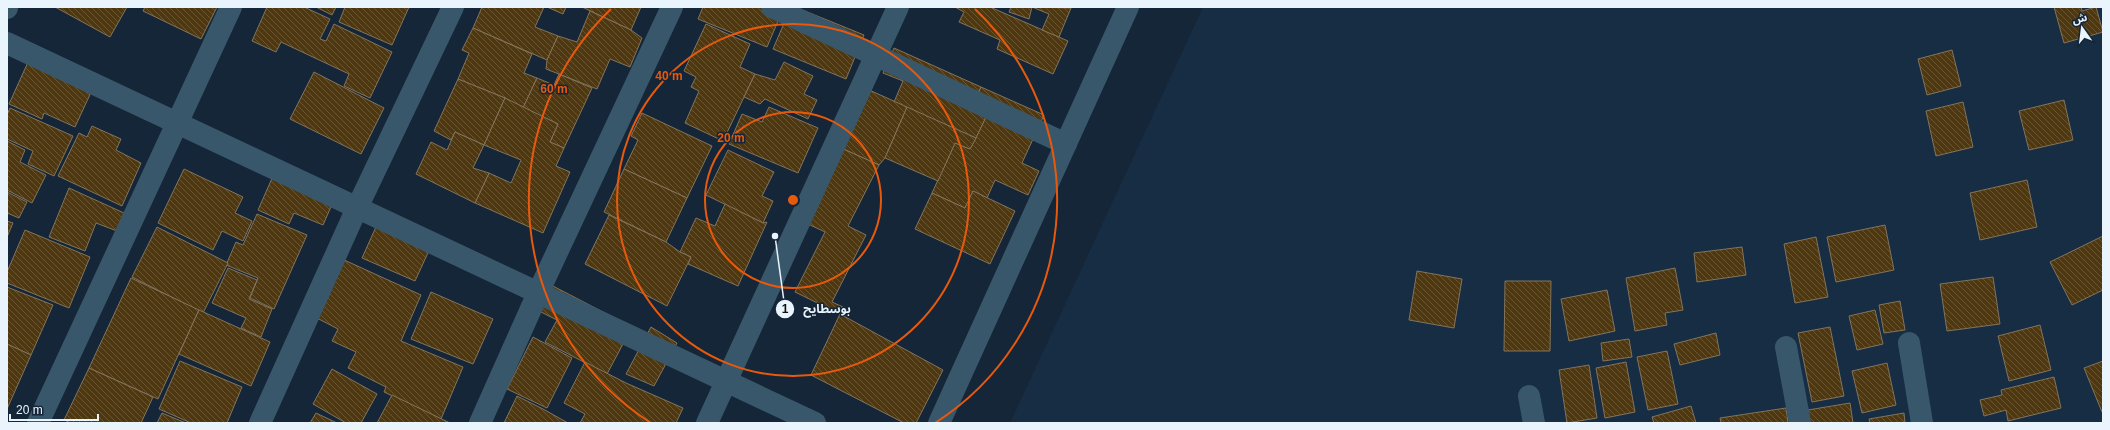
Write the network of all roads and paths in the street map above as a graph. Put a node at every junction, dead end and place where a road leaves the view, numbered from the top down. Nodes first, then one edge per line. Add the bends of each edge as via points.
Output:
1 (231, 7) edge
2 (453, 7) edge
3 (672, 7) edge
4 (772, 7) edge
5 (898, 7) edge
6 (1128, 7) edge
7 (7, 44) edge
8 (876, 55) junction
9 (178, 124) junction
10 (1066, 144) junction
11 (357, 208) junction
12 (538, 293) junction
13 (1909, 343) dead end
14 (1786, 347) dead end
15 (726, 382) junction
16 (1529, 396) dead end
17 (38, 423) edge
18 (260, 423) edge
19 (480, 423) edge
20 (707, 423) edge
21 (815, 423) edge
22 (939, 423) edge
23 (1534, 423) edge
24 (1800, 423) edge
25 (1922, 423) edge

1 - 9 street
2 - 11 street
3 - 12 street
4 - 8 street
5 - 8 street
6 - 10 street
7 - 9 street
8 - 10 street
8 - 15 street
9 - 11 street
9 - 17 street
10 - 22 street
11 - 12 street
11 - 18 street
12 - 15 street
12 - 19 street
13 - 25 street
14 - 24 street
15 - 20 street
15 - 21 street
16 - 23 street

